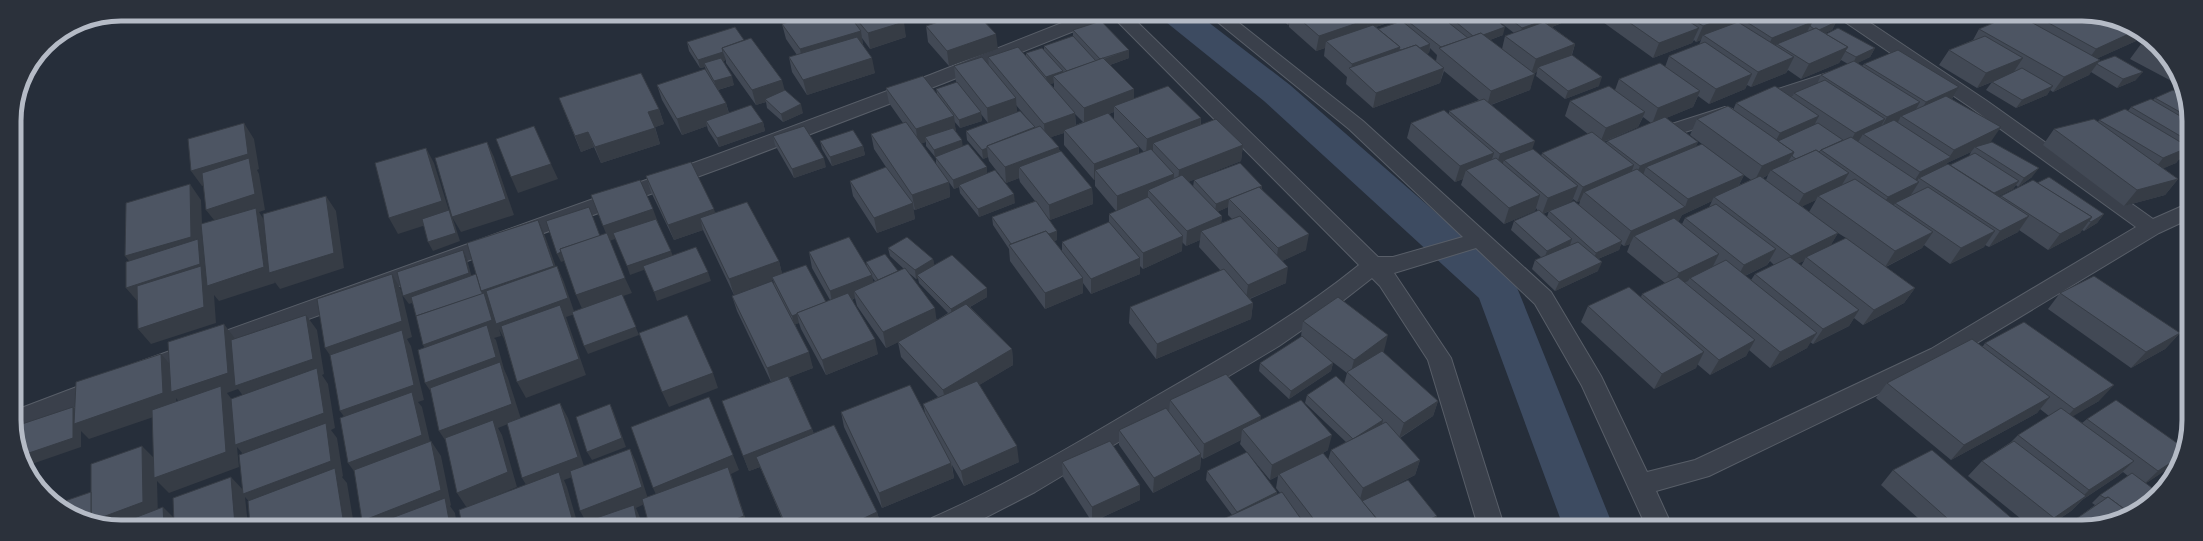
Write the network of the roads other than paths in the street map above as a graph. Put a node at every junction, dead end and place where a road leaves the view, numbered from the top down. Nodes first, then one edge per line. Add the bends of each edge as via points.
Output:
1 (1083, 21) edge
2 (1126, 21) edge
3 (1226, 21) edge
4 (1856, 21) edge
5 (1908, 56) junction
6 (1888, 62) edge
7 (1861, 70) edge
8 (1663, 133) edge
9 (2182, 213) edge
10 (2151, 228) junction
11 (1481, 239) junction
12 (1383, 265) junction
13 (21, 418) edge
14 (1641, 484) junction
15 (953, 520) edge
16 (1489, 520) edge
17 (1656, 520) edge

1 - 13 street via 758,147 374,288 267,324
2 - 12 street
3 - 11 street via 1356,125
4 - 5 street
5 - 6 street
5 - 10 street
7 - 8 street via 1847,72
9 - 10 street
10 - 14 street via 1939,354 1700,469
11 - 12 street via 1455,248
11 - 14 street via 1543,298 1592,383
12 - 15 street via 1268,342 1076,456
12 - 16 street via 1388,280 1440,358
14 - 17 street

